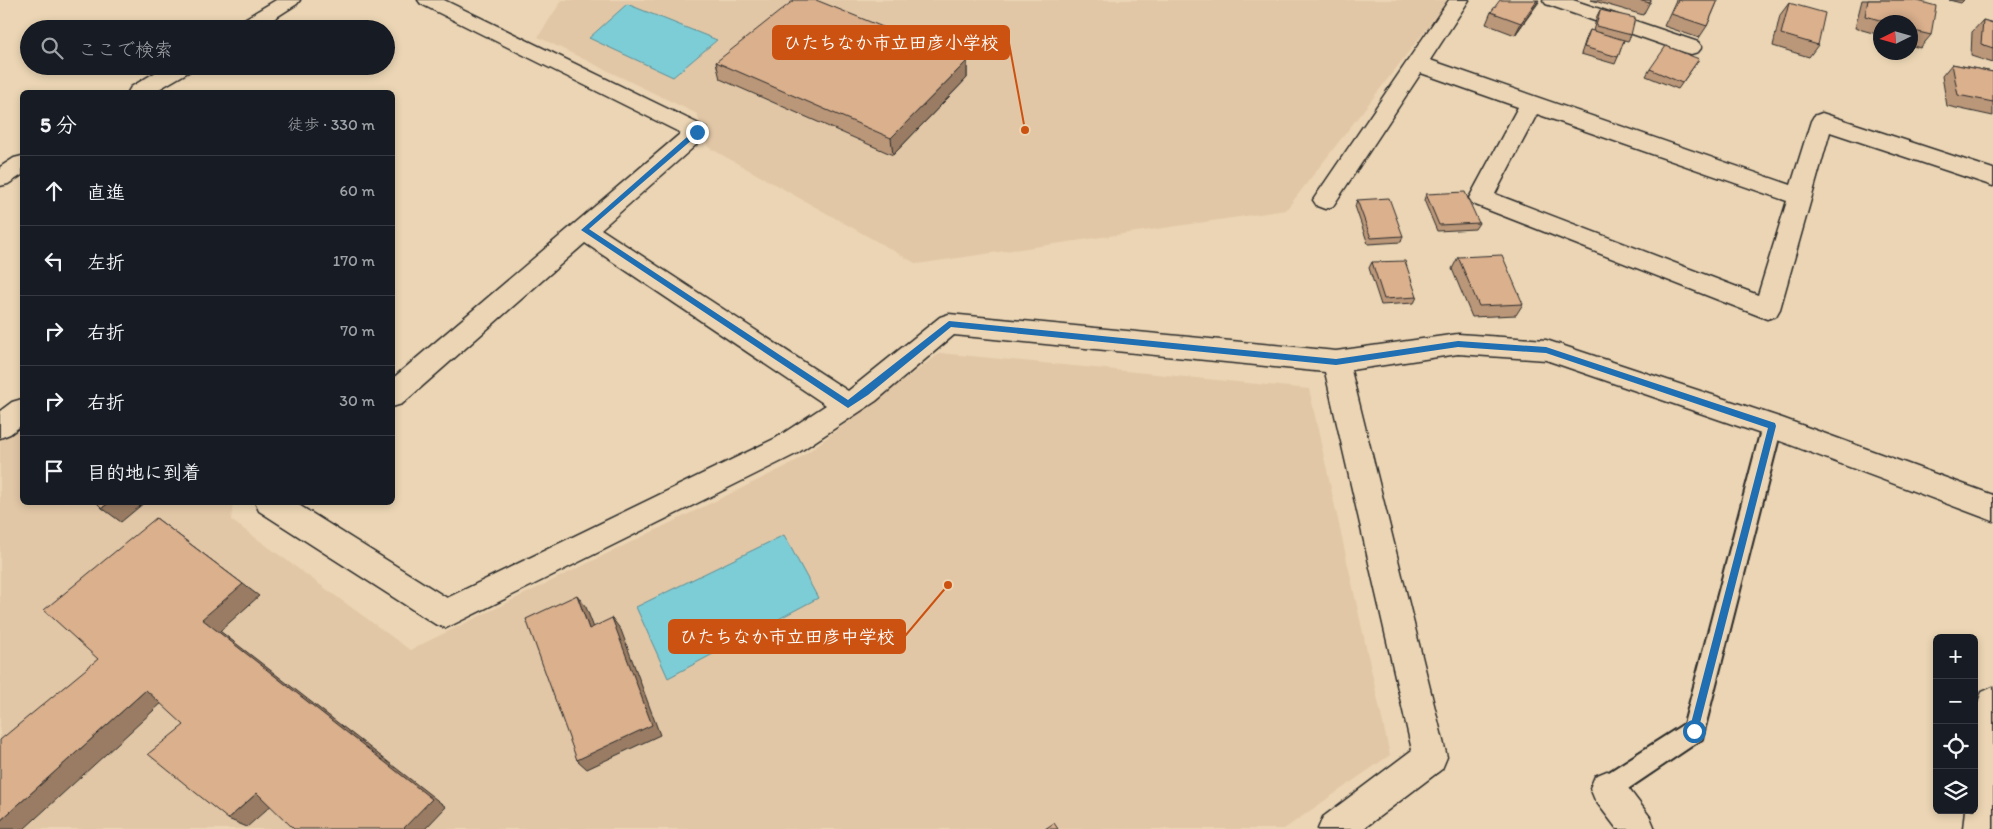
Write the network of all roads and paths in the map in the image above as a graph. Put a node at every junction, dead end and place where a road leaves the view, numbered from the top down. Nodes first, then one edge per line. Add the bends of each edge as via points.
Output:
1 (290, 0) edge
2 (428, 0) edge
3 (1458, 0) edge
4 (1552, 0) edge
5 (258, 20) edge
6 (1691, 47) dead end
7 (1416, 63) junction
8 (167, 75) edge
9 (142, 90) edge
10 (1530, 104) junction
11 (20, 165) edge
12 (0, 178) edge
13 (1993, 178) edge
14 (1800, 197) junction
15 (1325, 200) dead end
16 (584, 230) junction
17 (1336, 362) junction
18 (395, 393) edge
19 (848, 404) junction
20 (20, 411) edge
21 (0, 426) edge
22 (1772, 426) junction
23 (272, 505) edge
24 (1993, 508) edge
25 (1992, 714) edge
26 (1607, 788) joint
27 (1335, 829) edge
28 (1638, 829) edge
29 (1980, 829) edge

1 - 5 street
2 - 16 street via 697,132
3 - 7 street
4 - 6 street
7 - 10 street
7 - 15 street
8 - 9 street
10 - 14 street
10 - 14 street via 1481,198 1767,309
11 - 12 street
13 - 14 street via 1822,121
16 - 18 street
16 - 19 street
17 - 19 street via 949,324 866,393
17 - 22 street via 1458,344 1546,350
17 - 27 street via 1430,757
19 - 23 street via 786,446 446,614
20 - 21 street
22 - 24 street
22 - 26 lane via 1694,731
25 - 29 street
26 - 28 street

